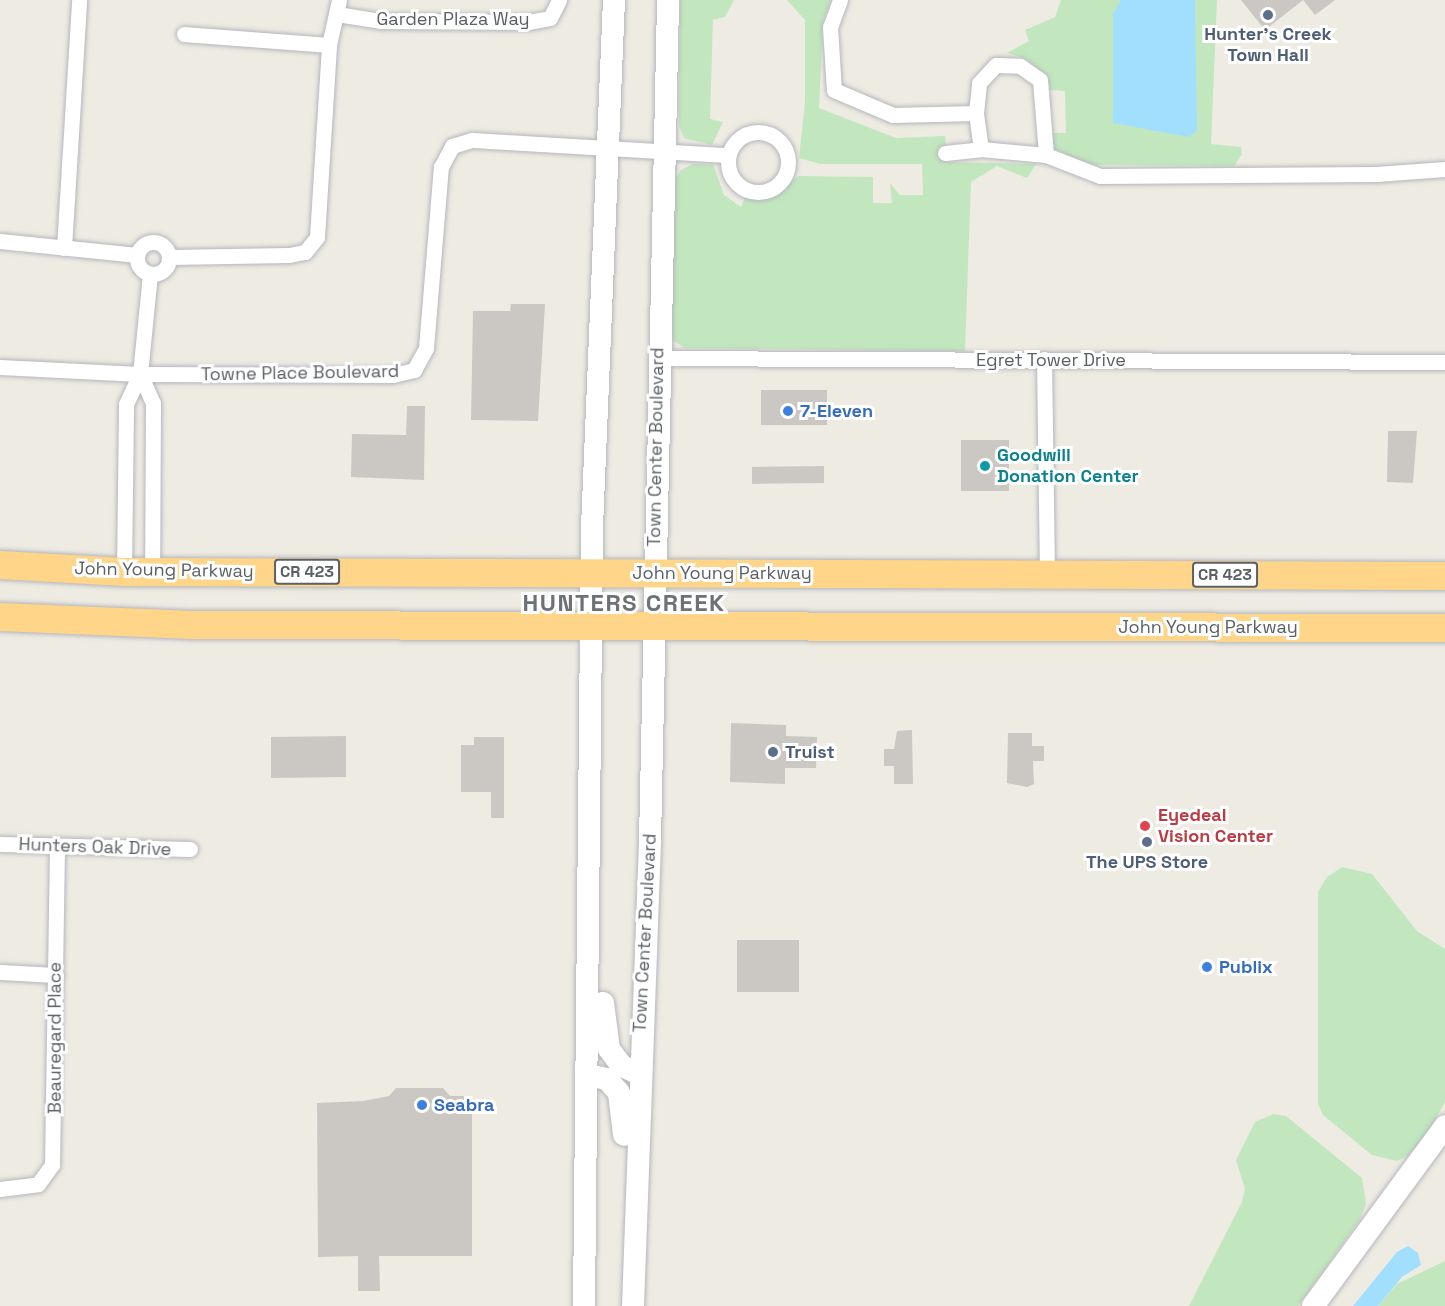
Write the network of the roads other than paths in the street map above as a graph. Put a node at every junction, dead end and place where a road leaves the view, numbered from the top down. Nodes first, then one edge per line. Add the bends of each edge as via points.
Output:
1 (79, 0) edge
2 (559, 0) edge
3 (614, 0) edge
4 (668, 0) edge
5 (840, 0) edge
6 (338, 7) edge
7 (184, 34) dead end
8 (329, 45) junction
9 (976, 113) junction
10 (606, 146) junction
11 (981, 149) junction
12 (662, 151) junction
13 (945, 153) dead end
14 (729, 155) junction
15 (1046, 155) junction
16 (1445, 169) edge
17 (0, 241) edge
18 (64, 248) junction
19 (137, 255) junction
20 (169, 257) junction
21 (150, 273) junction
22 (657, 358) junction
23 (1044, 359) junction
24 (1445, 362) edge
25 (0, 367) edge
26 (140, 374) junction
27 (0, 565) edge
28 (124, 572) junction
29 (152, 572) junction
30 (592, 573) junction
31 (654, 573) junction
32 (1047, 574) junction
33 (1445, 576) edge
34 (0, 617) edge
35 (653, 626) junction
36 (591, 627) junction
37 (1445, 628) edge
38 (0, 844) edge
39 (57, 848) junction
40 (190, 849) dead end
41 (591, 881) junction
42 (0, 972) edge
43 (56, 975) junction
44 (638, 1073) junction
45 (588, 1075) junction
46 (1445, 1126) edge
47 (0, 1189) edge
48 (633, 1280) junction
49 (584, 1306) edge
50 (633, 1306) edge
51 (1313, 1306) edge

1 - 18 street
2 - 6 street, Garden Plaza Way via 550,18 528,22 381,21
3 - 10 street, Town Center Boulevard
4 - 12 street, Town Center Boulevard
5 - 9 street via 830,27 834,90 893,115
6 - 8 street
7 - 8 street
8 - 20 street via 317,237 305,252 289,255
9 - 11 street
9 - 15 street via 979,83 984,77 996,65 1020,66 1040,80
10 - 12 street, Towne Place Boulevard
10 - 26 street, Towne Place Boulevard via 472,140 452,146 441,167 426,348 414,370 393,375
10 - 30 street, Town Center Boulevard
11 - 13 street
11 - 15 street
12 - 14 street, Towne Place Boulevard
12 - 22 street, Town Center Boulevard
14 - 14 street via 730,175 744,189 764,192 786,172 787,153 766,133 739,139
15 - 16 street via 1100,176 1376,174
17 - 18 street
18 - 19 street
19 - 20 street via 142,246 157,242
19 - 21 street via 141,269
20 - 21 street via 163,270
21 - 26 street
22 - 23 street, Egret Tower Drive
22 - 31 street, Town Center Boulevard
23 - 24 street, Egret Tower Drive
23 - 32 street
25 - 26 street, Towne Place Boulevard
26 - 28 street via 126,404
26 - 29 street via 153,403
27 - 28 highway, John Young Parkway / CR 423
28 - 29 highway, John Young Parkway / CR 423
29 - 30 highway, John Young Parkway / CR 423
30 - 31 highway, John Young Parkway / CR 423
30 - 36 street, Town Center Boulevard
31 - 32 highway, John Young Parkway / CR 423
31 - 35 street, Town Center Boulevard
32 - 33 highway, John Young Parkway / CR 423
34 - 36 highway, John Young Parkway via 190,625
35 - 36 highway, John Young Parkway
35 - 37 highway, John Young Parkway
35 - 44 street, Town Center Boulevard via 650,842
36 - 41 street, Town Center Boulevard
38 - 39 street, Hunters Oak Drive
39 - 40 street, Hunters Oak Drive
39 - 43 street, Beauregard Place
41 - 44 street, Town Center Boulevard via 604,915 602,1023 609,1049 622,1066
41 - 45 street, Town Center Boulevard
42 - 43 street
43 - 47 street, Beauregard Place via 52,1165 38,1184
44 - 48 street, Town Center Boulevard
45 - 48 street, Town Center Boulevard via 607,1079 613,1086 624,1118 622,1234
45 - 49 street, Town Center Boulevard
46 - 51 street
48 - 50 street, Town Center Boulevard

